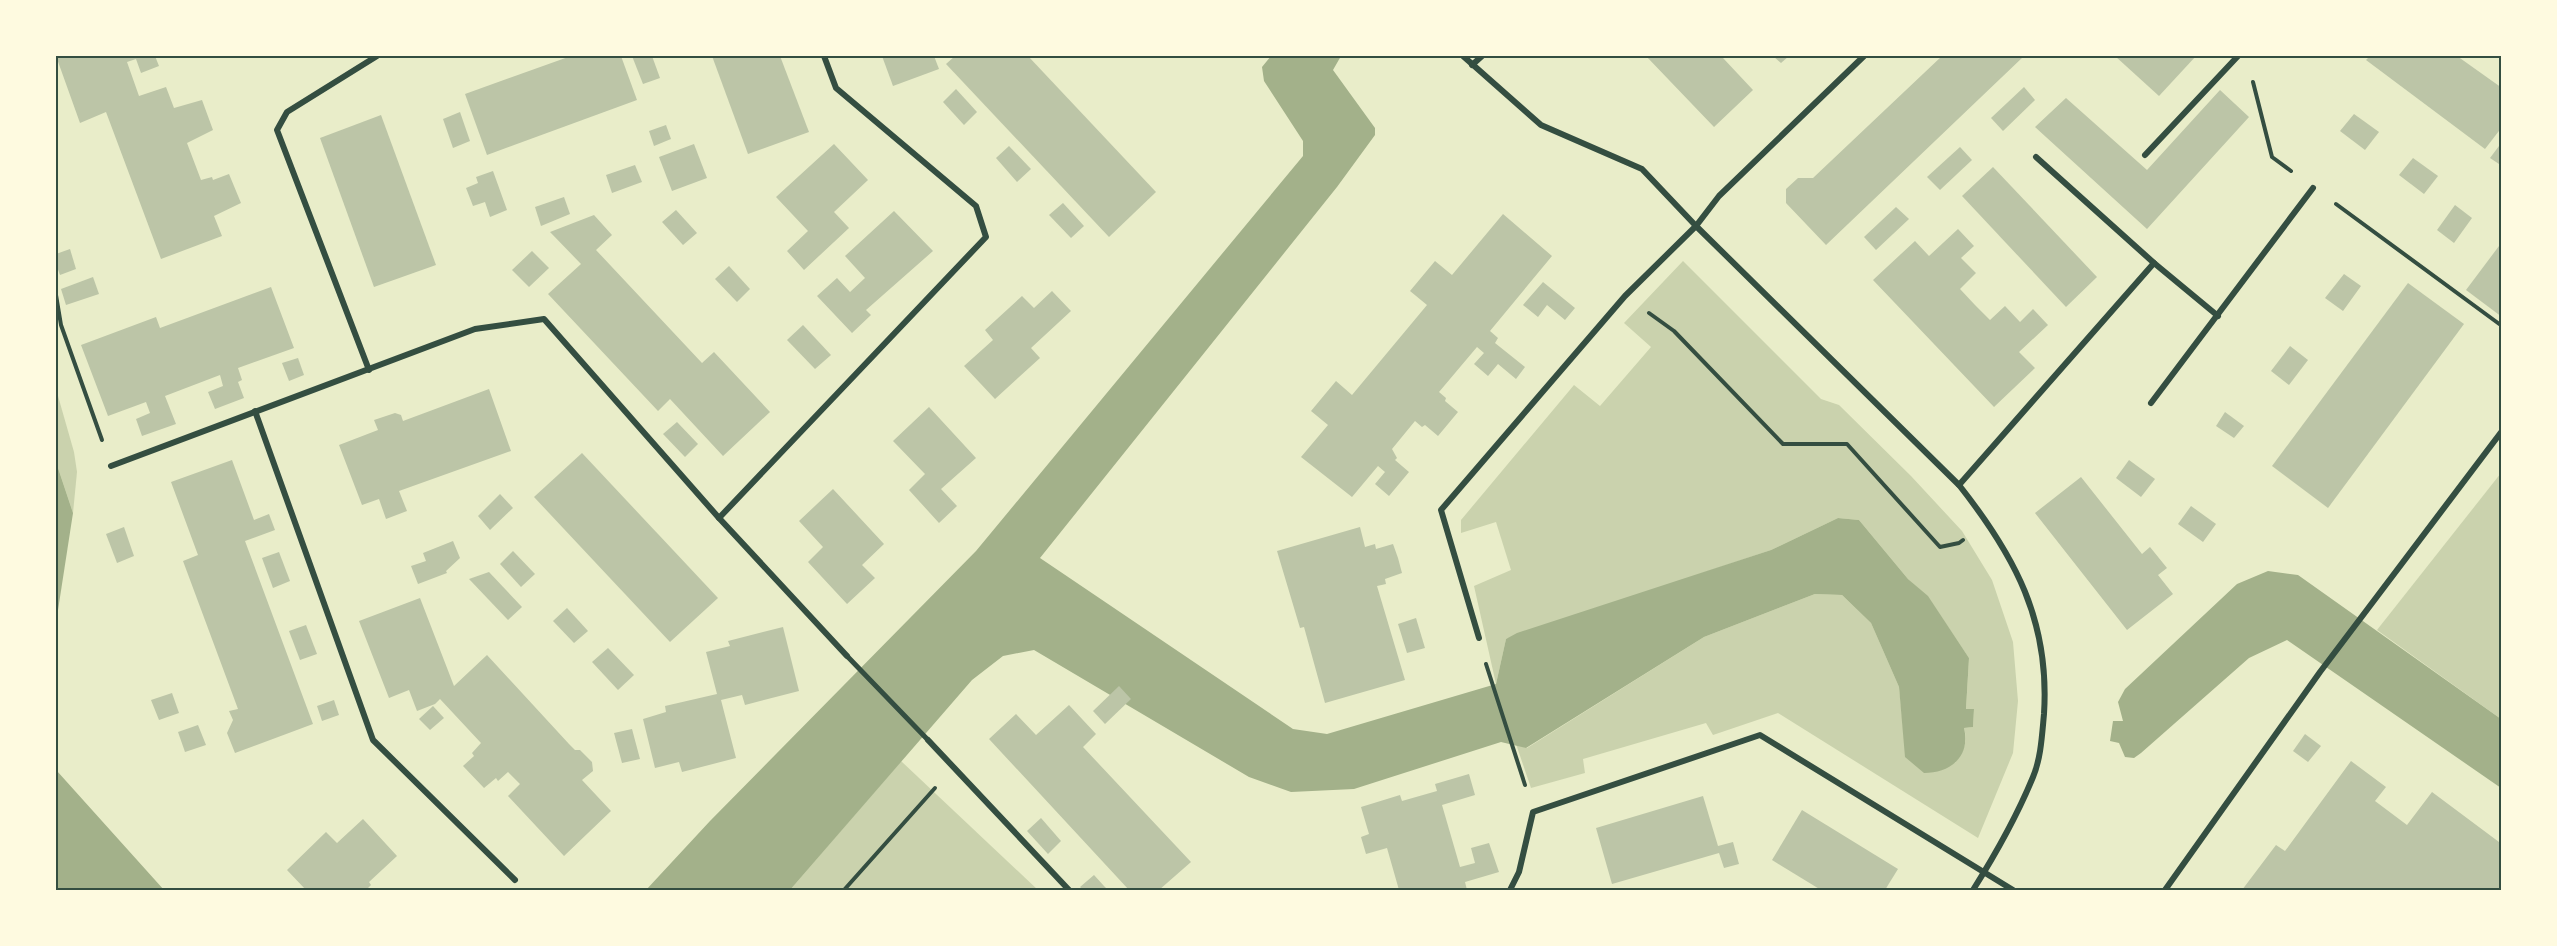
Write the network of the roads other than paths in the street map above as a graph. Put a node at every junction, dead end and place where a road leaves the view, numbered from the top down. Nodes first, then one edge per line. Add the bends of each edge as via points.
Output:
1 (376, 56) edge
2 (824, 56) edge
3 (1463, 56) edge
4 (1482, 56) edge
5 (1864, 56) edge
6 (2238, 56) edge
7 (1472, 65) junction
8 (2145, 155) dead end
9 (2036, 157) dead end
10 (2313, 188) road end
11 (1696, 226) junction
12 (2154, 263) junction
13 (2218, 316) junction
14 (369, 370) junction
15 (2151, 403) dead end
16 (255, 411) junction
17 (2502, 431) edge
18 (111, 466) road end
19 (1959, 485) junction
20 (719, 518) junction
21 (1479, 639) dead end
22 (847, 656) joint
23 (928, 740) joint
24 (1984, 872) junction
25 (515, 880) dead end
26 (1069, 891) edge
27 (1510, 891) edge
28 (1973, 891) edge
29 (2013, 891) edge
30 (2165, 891) edge

1 - 14 street via 286,112 277,130
2 - 20 street via 836,88 976,206 986,237
3 - 7 street
4 - 7 street
5 - 11 street via 1719,196
6 - 8 street
7 - 11 street via 1541,125 1642,169
9 - 12 street
10 - 13 street
11 - 19 street
11 - 21 street via 1625,296 1441,510
12 - 13 street
12 - 19 street
13 - 15 street
14 - 16 street
14 - 20 street via 475,329 544,319
16 - 18 street
16 - 25 street via 372,740
17 - 30 street via 2320,672
19 - 24 street via 2012,560 2030,601 2045,674 2042,740 2034,776
20 - 22 street
22 - 23 street
23 - 26 street
24 - 27 street via 1760,735 1533,812 1519,872
24 - 28 street
24 - 29 street

